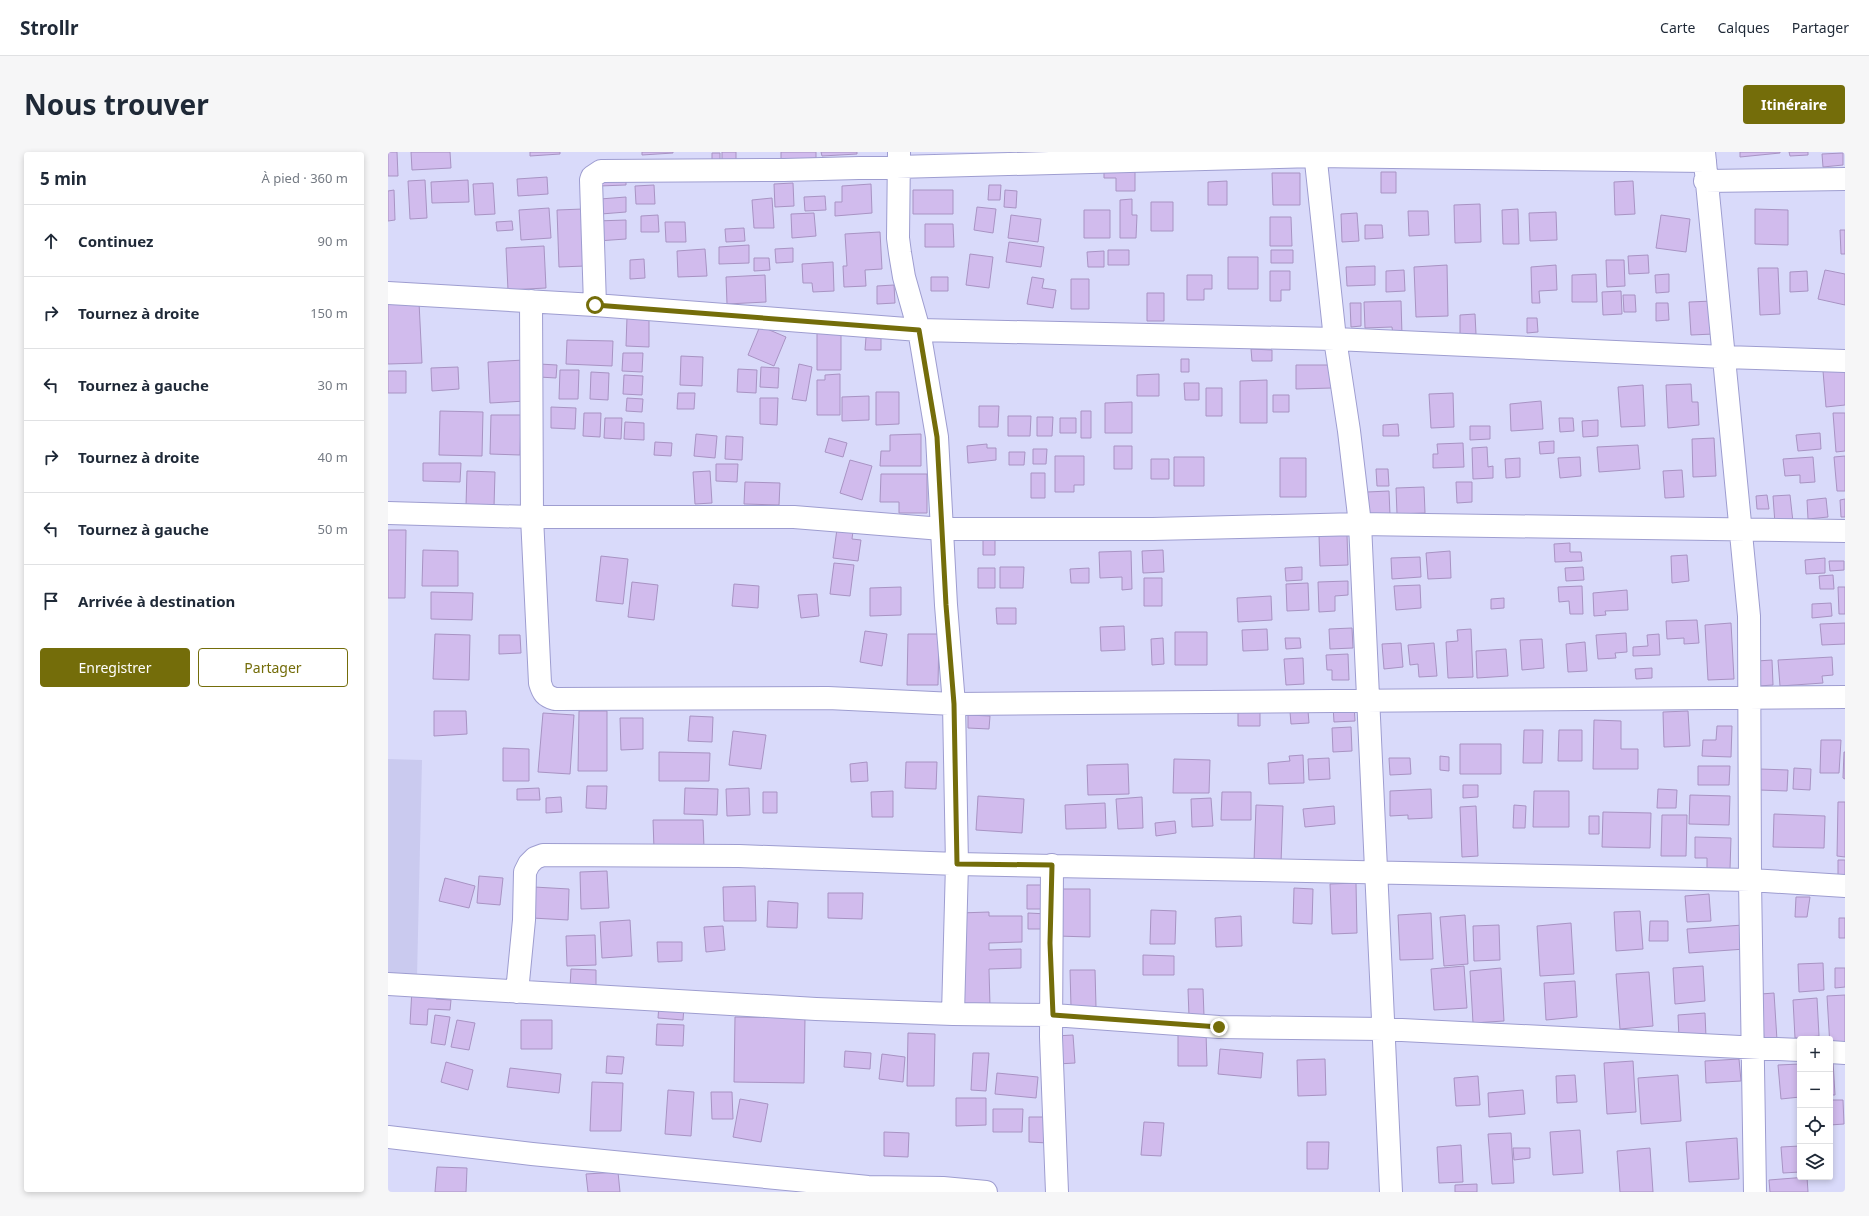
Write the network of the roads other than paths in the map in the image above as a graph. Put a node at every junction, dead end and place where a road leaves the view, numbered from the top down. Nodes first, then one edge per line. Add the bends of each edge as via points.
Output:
1 (1315, 154) edge
2 (899, 160) edge
3 (1704, 165) edge
4 (1845, 179) edge
5 (388, 293) edge
6 (531, 301) junction
7 (595, 305) junction
8 (919, 330) junction
9 (1336, 339) junction
10 (1724, 358) junction
11 (1845, 361) edge
12 (388, 513) edge
13 (532, 517) junction
14 (1360, 524) junction
15 (942, 529) junction
16 (1740, 529) junction
17 (1845, 531) edge
18 (1845, 697) edge
19 (1749, 698) junction
20 (1367, 701) junction
21 (954, 704) junction
22 (957, 864) junction
23 (1052, 865) junction
24 (1375, 872) junction
25 (1750, 880) junction
26 (1845, 886) edge
27 (388, 984) edge
28 (517, 992) junction
29 (953, 1014) junction
30 (1053, 1015) junction
31 (1382, 1029) junction
32 (1753, 1047) junction
33 (1797, 1050) edge
34 (1833, 1052) edge
35 (1845, 1053) edge
36 (388, 1137) edge
37 (868, 1190) edge
38 (943, 1190) edge
39 (986, 1192) edge
40 (1058, 1192) edge
41 (1391, 1192) edge
42 (1755, 1192) edge

1 - 2 street
1 - 3 street
1 - 9 street
2 - 7 street via 784,170 601,171 592,177
2 - 8 street via 898,238 904,277
3 - 4 street
3 - 10 street
5 - 6 street
6 - 7 street
6 - 13 street
7 - 8 street
8 - 9 street
8 - 15 street via 937,437
9 - 10 street
9 - 14 street
10 - 11 street
10 - 16 street
12 - 13 street
13 - 15 street via 794,517
13 - 21 street via 540,683 545,696 555,699 828,698
14 - 15 street via 1153,529
14 - 16 street
14 - 20 street
15 - 21 street
16 - 17 street
16 - 19 street via 1749,616
18 - 19 street
19 - 20 street
19 - 25 street
20 - 21 street
20 - 24 street
21 - 22 street
22 - 23 street
22 - 28 street via 739,856 543,855 535,858 525,872 524,920
22 - 29 street
23 - 24 street
23 - 30 street via 1050,943
24 - 25 street
24 - 31 street via 1381,955
25 - 26 street
25 - 32 street
27 - 28 street
28 - 29 street via 792,1008
29 - 30 street
30 - 31 street via 1219,1027
30 - 40 street via 1051,1037
31 - 32 street
31 - 41 street
32 - 33 street
32 - 42 street
34 - 35 street
36 - 37 street
37 - 38 street
38 - 39 street

